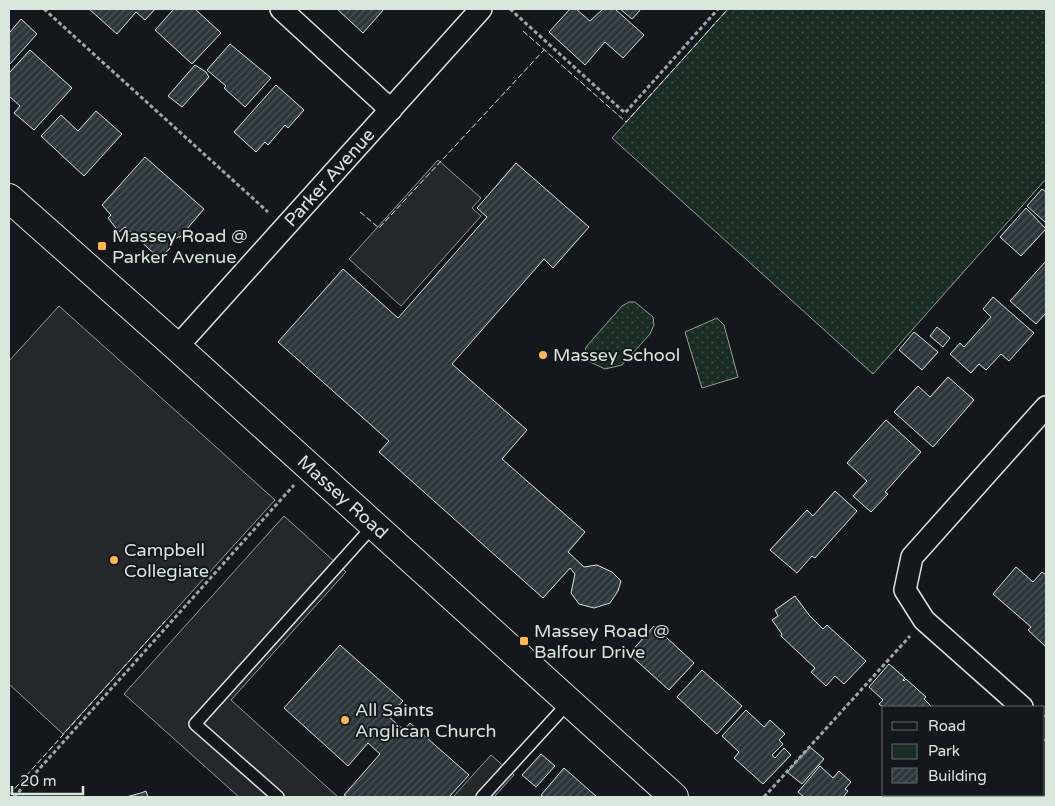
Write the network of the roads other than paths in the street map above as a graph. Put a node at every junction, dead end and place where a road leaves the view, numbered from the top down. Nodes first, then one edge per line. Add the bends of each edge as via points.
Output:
1 (281, 9) edge
2 (481, 9) edge
3 (391, 110) junction
4 (9, 198) edge
5 (176, 347) junction
6 (1046, 408) edge
7 (374, 525) junction
8 (569, 702) junction
9 (1021, 706) edge
10 (278, 797) edge
11 (482, 797) edge
12 (674, 797) edge

1 - 3 street
2 - 3 street, Parker Avenue
3 - 5 street, Parker Avenue
4 - 5 street, Massey Road
5 - 7 street, Massey Road
6 - 9 street via 912,557 905,590 924,620
7 - 8 street, Massey Road
7 - 10 lane via 195,724
8 - 11 lane
8 - 12 street, Massey Road

